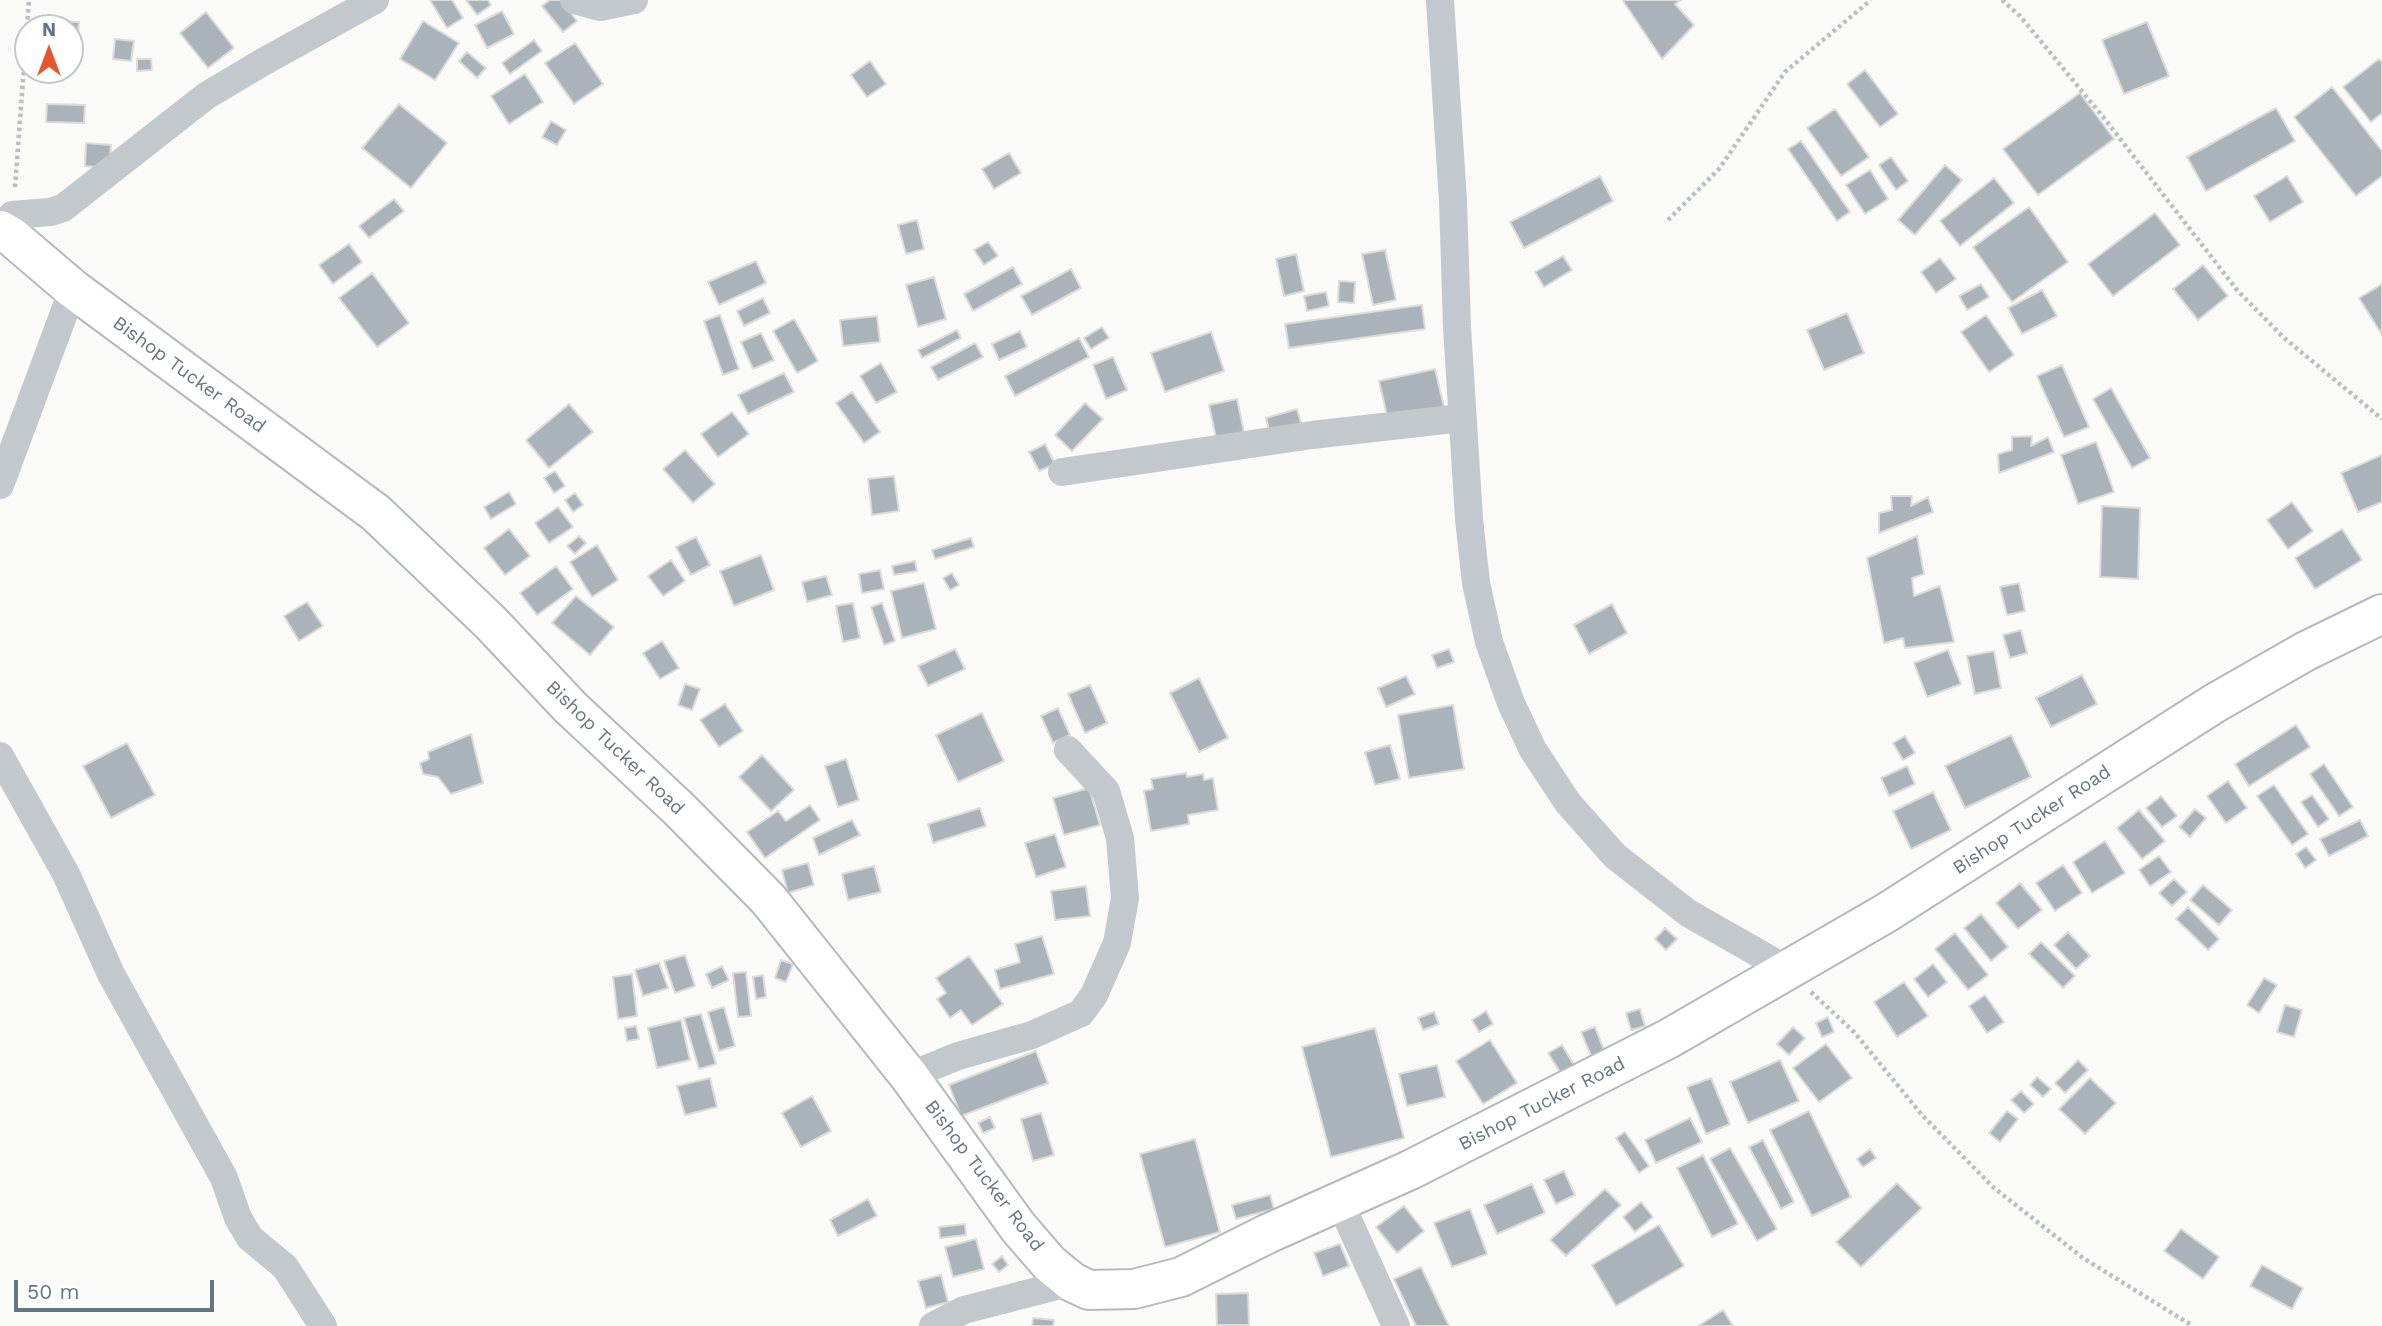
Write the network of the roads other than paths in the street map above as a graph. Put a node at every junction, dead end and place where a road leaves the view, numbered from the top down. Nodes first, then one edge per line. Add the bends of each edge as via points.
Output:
1 (375, 0) edge
2 (574, 0) edge
3 (634, 0) edge
4 (1440, 0) edge
5 (6, 223) edge
6 (73, 289) junction
7 (1462, 418) junction
8 (1062, 472) dead end
9 (0, 485) edge
10 (2382, 614) edge
11 (1068, 750) dead end
12 (0, 756) edge
13 (1788, 970) junction
14 (909, 1076) junction
15 (1339, 1200) junction
16 (1072, 1282) junction
17 (323, 1326) edge
18 (933, 1326) edge
19 (1396, 1326) edge

1 - 5 street via 206,96 63,208
2 - 3 street via 600,7
4 - 7 street
5 - 6 main road, Bishop Tucker Road via 12,237
6 - 9 street
6 - 14 main road, Bishop Tucker Road via 376,513 768,899
7 - 8 street
7 - 13 street via 1478,595 1489,642 1533,750 1568,803 1615,856 1688,913
10 - 13 main road, Bishop Tucker Road via 2215,703 1886,913
11 - 14 street via 1106,791 1120,838 1125,898 1118,943 1094,995 1081,1013 1032,1035
12 - 17 street via 65,874 111,974 224,1178 237,1218 250,1238 285,1267
13 - 15 main road, Bishop Tucker Road via 1593,1079
14 - 16 main road, Bishop Tucker Road via 1018,1227
15 - 16 main road, Bishop Tucker Road via 1181,1277 1111,1291 1089,1290
15 - 19 street
16 - 18 street via 964,1310

